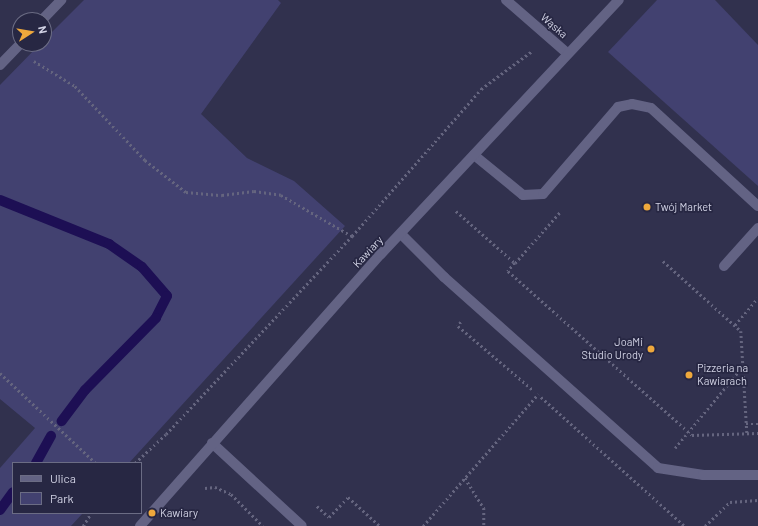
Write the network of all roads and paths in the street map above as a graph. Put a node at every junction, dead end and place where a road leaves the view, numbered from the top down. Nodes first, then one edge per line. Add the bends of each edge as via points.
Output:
1 (61, 0) edge
2 (506, 0) edge
3 (619, 0) edge
4 (50, 12) edge
5 (550, 38) junction
6 (12, 52) edge
7 (26, 52) edge
8 (567, 53) junction
9 (0, 65) edge
10 (474, 155) junction
11 (758, 206) edge
12 (562, 209) dead end
13 (456, 211) dead end
14 (758, 228) edge
15 (401, 234) junction
16 (352, 236) junction
17 (662, 261) dead end
18 (515, 263) junction
19 (724, 266) dead end
20 (758, 298) edge
21 (466, 316) dead end
22 (735, 325) junction
23 (743, 366) junction
24 (0, 373) edge
25 (538, 394) junction
26 (746, 424) junction
27 (758, 424) edge
28 (688, 432) junction
29 (747, 433) junction
30 (758, 433) edge
31 (212, 443) junction
32 (673, 450) dead end
33 (95, 462) edge
34 (136, 462) edge
35 (758, 475) edge
36 (465, 478) junction
37 (203, 488) dead end
38 (758, 500) edge
39 (311, 501) dead end
40 (90, 514) edge
41 (82, 526) edge
42 (140, 526) edge
43 (263, 526) edge
44 (302, 526) edge
45 (380, 526) edge
46 (423, 526) edge
47 (484, 526) edge
48 (685, 526) edge
49 (705, 526) edge

1 - 4 street
2 - 5 street, Wąska
3 - 8 street, Kawiary
5 - 8 street, Wąska
5 - 16 path via 480,89
6 - 9 street
7 - 16 path via 74,86 145,160 186,192 222,195 254,191 281,195
8 - 10 street, Kawiary
10 - 11 street via 523,195 543,194 618,107 632,104 651,108
10 - 15 street, Kawiary
12 - 18 path
13 - 18 path
14 - 19 street
15 - 31 street, Kawiary
15 - 35 street via 444,277 658,468 703,475
16 - 34 path via 166,434
17 - 22 path
18 - 28 path via 508,270
20 - 22 path
21 - 25 path via 458,326
22 - 23 path via 741,331
23 - 26 path
23 - 28 path
24 - 33 path
25 - 36 path
25 - 48 path
26 - 27 path
26 - 29 path
28 - 29 path via 692,435
28 - 32 path
29 - 30 path
31 - 42 street, Kawiary
31 - 44 street
36 - 46 path
36 - 47 path via 484,508
37 - 43 path via 215,487 231,494
38 - 49 path via 730,502
39 - 45 path via 329,516 348,497
40 - 41 path

